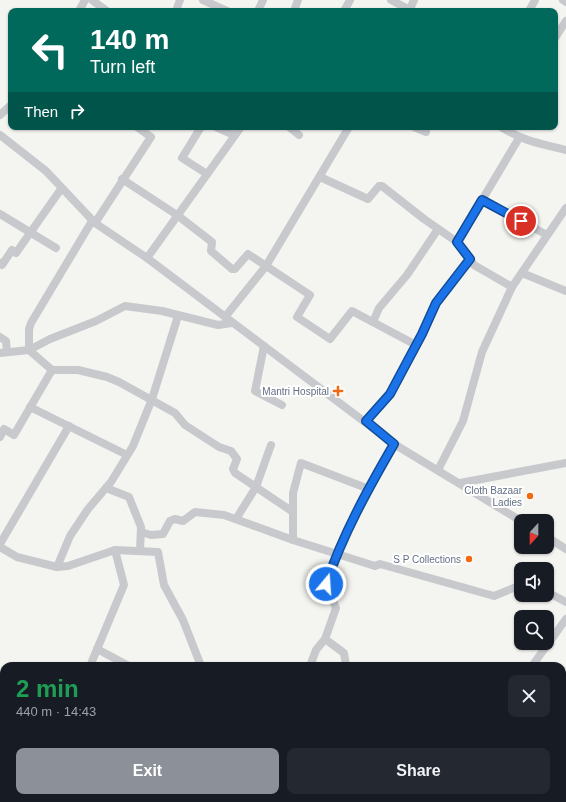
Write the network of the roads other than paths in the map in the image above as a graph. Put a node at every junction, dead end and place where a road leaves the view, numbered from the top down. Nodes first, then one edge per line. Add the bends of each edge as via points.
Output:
1 (92, 0) edge
2 (203, 0) edge
3 (391, 0) edge
4 (563, 0) edge
5 (566, 2) edge
6 (103, 8) edge
7 (220, 8) edge
8 (405, 8) edge
9 (566, 21) edge
10 (558, 33) edge
11 (8, 108) edge
12 (0, 115) edge
13 (141, 130) edge
14 (199, 130) edge
15 (223, 130) edge
16 (238, 130) edge
17 (293, 130) edge
18 (347, 130) edge
19 (421, 130) edge
20 (506, 130) edge
21 (426, 132) dead end
22 (299, 134) dead end
23 (0, 135) edge
24 (234, 135) junction
25 (519, 138) junction
26 (566, 150) edge
27 (207, 174) junction
28 (320, 177) junction
29 (122, 179) junction
30 (62, 189) junction
31 (482, 200) junction
32 (566, 208) edge
33 (0, 214) edge
34 (177, 215) junction
35 (94, 222) junction
36 (438, 229) junction
37 (30, 231) junction
38 (547, 235) junction
39 (457, 242) junction
40 (56, 248) dead end
41 (147, 258) junction
42 (470, 259) junction
43 (0, 263) edge
44 (266, 266) junction
45 (522, 273) junction
46 (512, 287) junction
47 (566, 291) edge
48 (178, 316) junction
49 (228, 320) junction
50 (373, 322) junction
51 (0, 337) edge
52 (416, 345) junction
53 (264, 346) junction
54 (29, 350) junction
55 (4, 352) edge
56 (52, 370) junction
57 (152, 399) junction
58 (282, 405) dead end
59 (30, 407) junction
60 (366, 421) junction
61 (69, 426) junction
62 (0, 437) edge
63 (271, 444) dead end
64 (394, 444) junction
65 (128, 455) junction
66 (566, 463) edge
67 (438, 470) junction
68 (460, 483) junction
69 (256, 487) junction
70 (106, 488) junction
71 (369, 489) junction
72 (293, 512) junction
73 (514, 517) edge
74 (236, 519) junction
75 (141, 532) junction
76 (293, 540) junction
77 (554, 541) edge
78 (0, 544) edge
79 (0, 547) edge
80 (566, 549) edge
81 (115, 550) junction
82 (140, 551) junction
83 (336, 553) junction
84 (57, 567) junction
85 (514, 588) edge
86 (554, 596) edge
87 (566, 602) edge
88 (566, 619) edge
89 (325, 639) junction
90 (97, 649) junction
91 (92, 662) edge
92 (121, 662) edge
93 (199, 662) edge
94 (312, 662) edge
95 (345, 662) edge
96 (535, 662) edge

1 - 6 street
2 - 7 street
3 - 8 street
4 - 5 street
9 - 10 street
11 - 12 street
13 - 29 street via 150,137
14 - 27 street via 182,158
15 - 24 street
16 - 24 street
17 - 22 street
18 - 28 street
19 - 21 street
20 - 25 street
23 - 30 street via 46,171
24 - 27 street
25 - 26 street
25 - 31 street
27 - 34 street
28 - 36 street via 368,199 379,186 382,186
28 - 44 street
29 - 34 street
29 - 35 street
30 - 35 street
30 - 37 street
31 - 38 street
31 - 39 street
32 - 38 street
33 - 37 street
34 - 41 street
34 - 44 street via 212,242 210,251 232,269 235,269 247,254
35 - 41 street
35 - 54 street via 31,323
36 - 39 street
36 - 50 street via 407,275 379,308
37 - 40 street
37 - 43 street via 16,253 12,250 2,265
38 - 45 street
39 - 42 street
41 - 49 street
42 - 46 street via 474,265
42 - 52 street via 436,303
44 - 49 street
44 - 50 street via 310,295 297,317 330,339 351,311
45 - 46 street
45 - 47 street
46 - 67 street via 482,352 463,421
48 - 49 street via 218,325
48 - 54 street via 125,306 96,321 50,338
48 - 57 street
49 - 53 street
50 - 52 street
51 - 55 street via 6,341
52 - 60 street via 390,394
53 - 58 street via 255,391
53 - 60 street
54 - 55 street
54 - 56 street
56 - 57 street via 78,370 107,377
56 - 59 street
57 - 65 street
57 - 69 street via 175,412 186,425 231,451 236,459 233,465 235,473
59 - 61 street
59 - 62 street via 14,435 4,429
60 - 64 street
61 - 65 street
61 - 78 street
63 - 69 street
64 - 67 street
64 - 71 street
65 - 70 street
66 - 68 street
67 - 68 street
68 - 73 street
69 - 72 street
69 - 74 street
70 - 75 street via 129,498
70 - 84 street via 70,536
71 - 72 street via 301,463 293,493
71 - 83 street
72 - 76 street
74 - 75 street via 222,514 195,512 184,521 170,521 163,534 151,535
74 - 76 street
75 - 82 street
76 - 83 street
77 - 80 street
79 - 84 street via 17,557
81 - 82 street
81 - 84 street via 68,566
81 - 90 street via 124,585
82 - 93 street via 158,552 164,584 183,620
83 - 85 street via 375,566 380,564 494,596
83 - 89 street via 326,584 336,608
86 - 87 street
88 - 96 street
89 - 94 street via 316,650
89 - 95 street via 344,653
90 - 91 street
90 - 92 street

